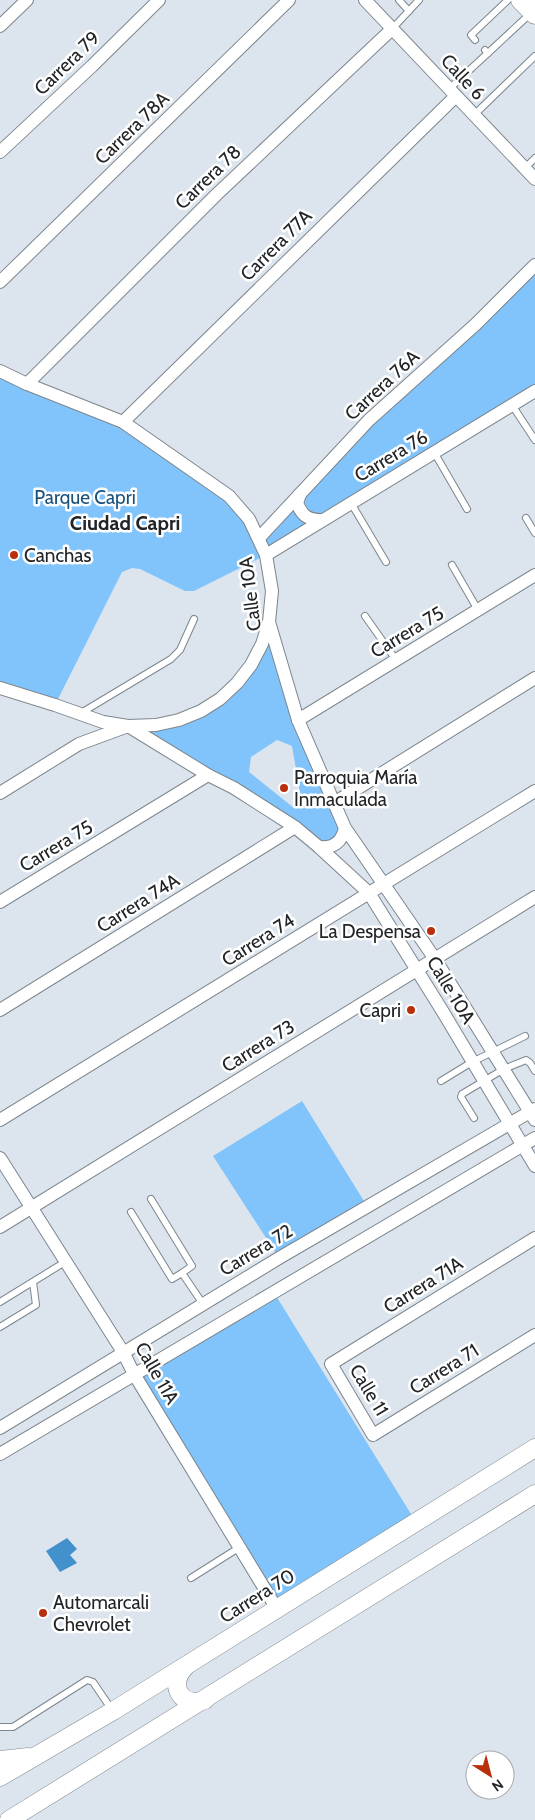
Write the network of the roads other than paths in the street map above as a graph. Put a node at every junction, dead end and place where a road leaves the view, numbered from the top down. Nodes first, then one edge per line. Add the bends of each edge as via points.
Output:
1 (27, 0) edge
2 (159, 0) edge
3 (289, 0) edge
4 (365, 0) edge
5 (399, 0) edge
6 (420, 0) edge
7 (508, 0) edge
8 (529, 9) edge
9 (410, 10) junction
10 (0, 26) edge
11 (392, 28) junction
12 (476, 40) dead end
13 (535, 56) edge
14 (453, 92) junction
15 (474, 115) junction
16 (0, 152) edge
17 (535, 158) edge
18 (525, 168) junction
19 (535, 179) edge
20 (535, 266) edge
21 (0, 282) edge
22 (0, 371) edge
23 (27, 384) junction
24 (535, 391) edge
25 (512, 404) junction
26 (123, 422) junction
27 (535, 440) edge
28 (434, 452) junction
29 (300, 494) junction
30 (351, 502) junction
31 (467, 509) dead end
32 (526, 518) dead end
33 (322, 520) junction
34 (535, 533) edge
35 (260, 538) junction
36 (266, 555) junction
37 (386, 562) dead end
38 (452, 565) dead end
39 (535, 575) edge
40 (478, 610) junction
41 (365, 616) dead end
42 (194, 619) dead end
43 (269, 622) junction
44 (396, 660) junction
45 (535, 678) edge
46 (0, 688) edge
47 (80, 714) junction
48 (298, 720) junction
49 (128, 726) junction
50 (208, 774) junction
51 (535, 791) edge
52 (0, 793) edge
53 (334, 803) junction
54 (295, 827) junction
55 (345, 828) junction
56 (319, 846) junction
57 (384, 885) junction
58 (369, 894) junction
59 (535, 897) edge
60 (0, 902) edge
61 (435, 959) junction
62 (417, 970) junction
63 (0, 1010) edge
64 (525, 1036) dead end
65 (494, 1052) junction
66 (472, 1062) junction
67 (504, 1069) junction
68 (535, 1070) edge
69 (483, 1080) junction
70 (441, 1081) dead end
71 (533, 1113) edge
72 (474, 1118) dead end
73 (0, 1120) edge
74 (510, 1124) junction
75 (535, 1138) edge
76 (523, 1146) junction
77 (0, 1158) edge
78 (535, 1166) edge
79 (151, 1199) dead end
80 (31, 1208) junction
81 (131, 1212) dead end
82 (0, 1227) edge
83 (535, 1238) edge
84 (65, 1262) junction
85 (182, 1273) junction
86 (33, 1282) junction
87 (0, 1302) edge
88 (203, 1304) junction
89 (0, 1327) edge
90 (535, 1335) edge
91 (123, 1352) junction
92 (332, 1364) joint
93 (134, 1374) junction
94 (0, 1428) edge
95 (374, 1435) joint
96 (535, 1448) edge
97 (0, 1454) edge
98 (535, 1494) edge
99 (240, 1547) junction
100 (191, 1578) dead end
101 (277, 1609) junction
102 (184, 1667) junction
103 (206, 1699) junction
104 (113, 1711) junction
105 (0, 1727) edge
106 (34, 1757) junction
107 (0, 1760) edge
108 (0, 1777) edge
109 (58, 1790) junction
110 (0, 1815) edge
111 (3, 1820) edge
112 (8, 1820) edge
113 (35, 1820) edge

1 - 10 street
2 - 16 street, Carrera 79
3 - 21 street, Carrera 78A
4 - 11 street, Calle 6
5 - 9 lane
6 - 9 lane, Carrera 78
7 - 12 lane via 471,35
8 - 14 lane via 486,51
9 - 11 lane, Carrera 78
11 - 14 street, Calle 6
11 - 23 street, Carrera 78 via 216,194
13 - 15 lane
14 - 15 street, Calle 6
14 - 26 street, Carrera 77A
15 - 18 street, Calle 6
17 - 18 lane
18 - 19 street, Calle 6
20 - 29 street, Carrera 76A via 369,420
22 - 23 street, Calle 10A
23 - 26 street, Calle 10A
24 - 25 street, Carrera 76
25 - 27 lane
25 - 28 street, Carrera 76
26 - 35 street, Calle 10A via 230,496
28 - 30 street, Carrera 76
28 - 31 lane
29 - 33 street via 296,503 301,514 311,520
29 - 35 street, Carrera 76A
30 - 33 street, Carrera 76
30 - 37 lane
32 - 34 lane
33 - 36 street, Carrera 76
35 - 36 street, Calle 10A
36 - 43 street, Calle 10A via 272,591
38 - 40 lane
39 - 40 street, Carrera 75
40 - 44 street, Carrera 75
41 - 44 lane
42 - 47 lane via 180,650 171,659
43 - 48 street, Calle 10A
43 - 49 street via 251,665 220,699 179,720 156,726
44 - 48 street, Carrera 75
45 - 53 street
46 - 47 street, Calle 10A
47 - 49 street, Calle 10A
48 - 53 street, Calle 10A
49 - 50 street, Calle 10A
49 - 52 street via 79,744
50 - 54 street, Calle 10A
50 - 60 street, Carrera 75
51 - 57 street, Carrera 74
53 - 55 street, Calle 10A
54 - 56 street, Calle 10A
54 - 63 street, Carrera 74A
55 - 56 street via 339,842 330,847
55 - 57 street, Calle 10A
56 - 58 street, Calle 10A
57 - 58 street, Carrera 74
57 - 61 street, Calle 10A
58 - 62 street, Calle 10A
58 - 73 street, Carrera 74
59 - 61 street, Carrera 73
61 - 62 street, Carrera 73
61 - 65 street, Calle 10A
62 - 66 street, Calle 10A
62 - 80 street, Carrera 73
64 - 65 lane
65 - 66 lane
65 - 67 street, Calle 10A
66 - 69 street, Calle 10A
66 - 70 lane
67 - 68 lane via 526,1060
67 - 69 lane
67 - 71 street, Calle 10A
69 - 72 lane via 461,1096
69 - 74 street, Calle 10A
71 - 74 street, Carrera 72
74 - 76 street, Calle 10A
74 - 88 street, Carrera 72
75 - 76 street
76 - 78 street, Calle 10A
76 - 93 street
77 - 80 street, Calle 11A
79 - 85 lane via 192,1266
80 - 82 street, Carrera 73
80 - 84 street, Calle 11A
81 - 85 lane via 172,1279
83 - 92 street, Carrera 71A
84 - 86 lane
84 - 91 street, Calle 11A
85 - 88 lane
86 - 87 lane
86 - 89 lane via 36,1305
88 - 91 street, Carrera 72
90 - 95 street, Carrera 71
91 - 93 street, Calle 11A
91 - 94 street, Carrera 72
92 - 95 street, Calle 11
93 - 97 street
93 - 99 street, Calle 11A
96 - 101 street, Carrera 70
98 - 103 street
99 - 100 lane
99 - 101 street, Calle 11A
101 - 102 street, Carrera 70
102 - 103 street via 176,1679 179,1694 191,1702
102 - 104 street, Carrera 70
103 - 109 street
104 - 105 lane via 93,1682 87,1680 13,1727
104 - 106 street, Carrera 70
106 - 107 street
106 - 108 street, Carrera 70
109 - 112 street
109 - 113 street via 46,1799
110 - 111 street

